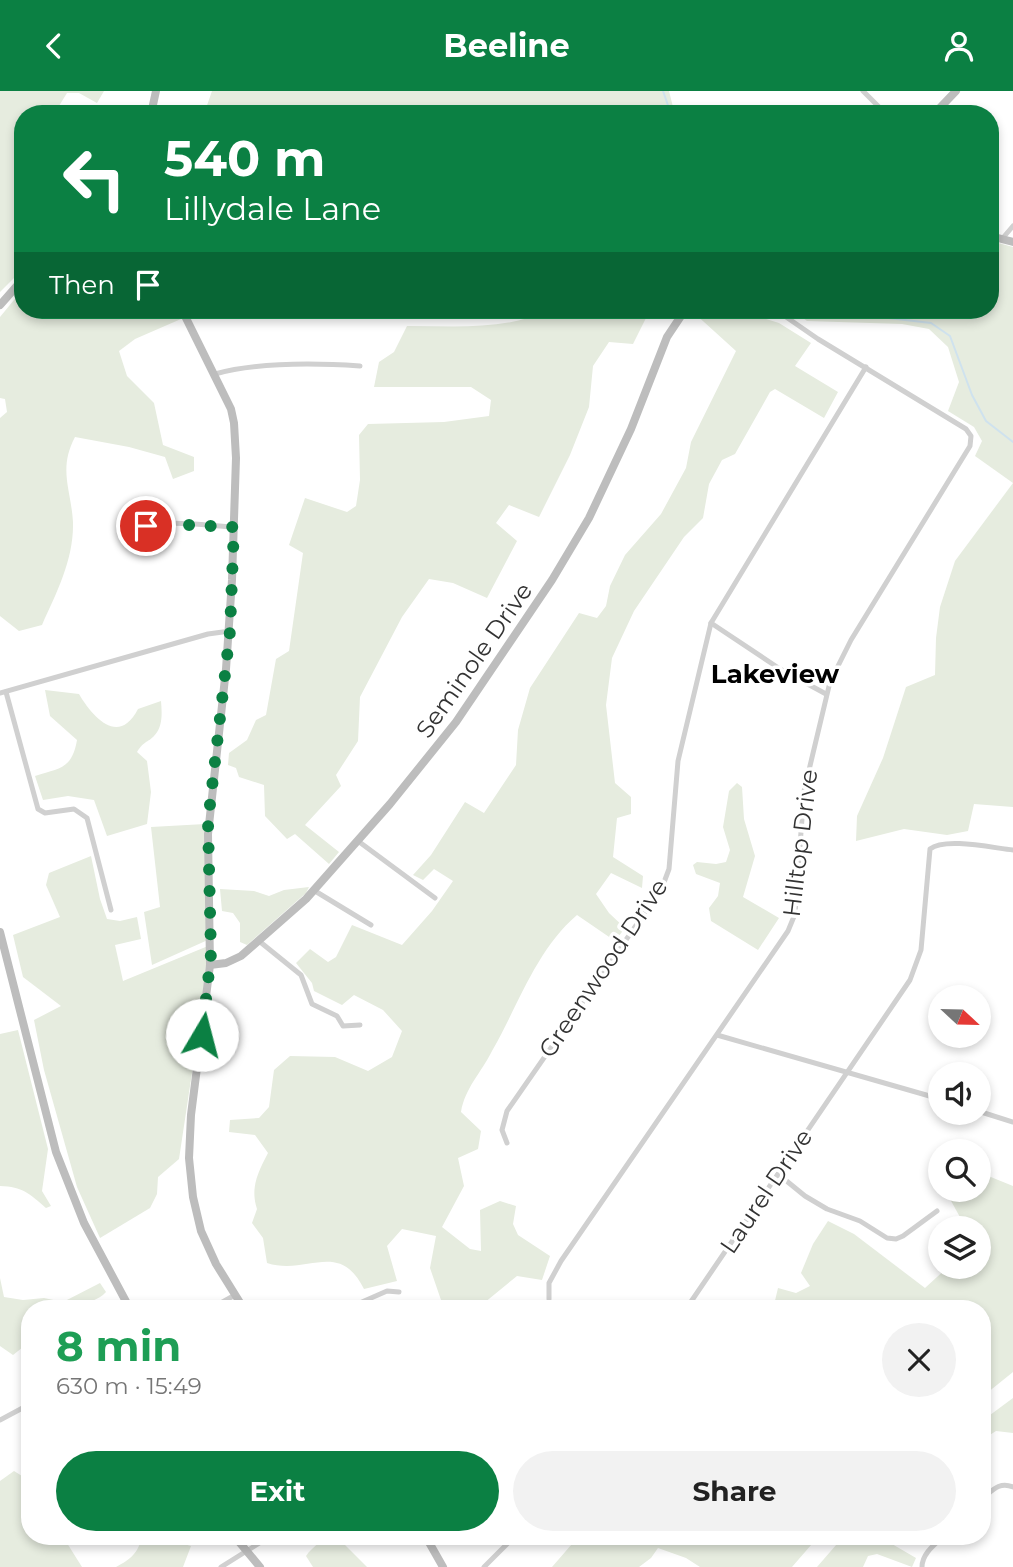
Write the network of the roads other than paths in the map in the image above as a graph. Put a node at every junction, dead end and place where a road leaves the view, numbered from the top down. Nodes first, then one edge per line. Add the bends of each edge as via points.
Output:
1 (863, 91) edge
2 (956, 91) edge
3 (877, 105) edge
4 (943, 105) edge
5 (1013, 226) edge
6 (999, 238) edge
7 (1002, 239) junction
8 (1013, 242) edge
9 (14, 289) edge
10 (0, 305) edge
11 (187, 319) edge
12 (679, 319) edge
13 (789, 319) edge
14 (360, 366) dead end
15 (866, 367) junction
16 (215, 374) junction
17 (234, 527) junction
18 (132, 534) dead end
19 (711, 623) junction
20 (230, 631) junction
21 (3, 692) edge
22 (826, 695) junction
23 (358, 841) junction
24 (1013, 850) edge
25 (315, 891) junction
26 (435, 898) dead end
27 (111, 910) dead end
28 (371, 925) dead end
29 (0, 932) edge
30 (259, 941) junction
31 (4, 963) edge
32 (210, 965) junction
33 (360, 1025) dead end
34 (717, 1035) junction
35 (847, 1073) junction
36 (928, 1096) edge
37 (991, 1115) edge
38 (1013, 1122) edge
39 (507, 1143) dead end
40 (778, 1174) junction
41 (937, 1211) dead end
42 (399, 1292) dead end
43 (235, 1295) junction
44 (549, 1299) dead end
45 (125, 1300) edge
46 (226, 1300) edge
47 (238, 1300) edge
48 (366, 1300) edge
49 (692, 1300) edge
50 (21, 1409) edge
51 (0, 1420) edge
52 (1013, 1487) edge
53 (991, 1491) edge
54 (241, 1545) edge
55 (255, 1545) edge
56 (431, 1545) edge
57 (506, 1545) edge
58 (933, 1545) edge
59 (246, 1551) junction
60 (221, 1567) edge
61 (260, 1567) edge
62 (443, 1567) edge
63 (484, 1567) edge
64 (922, 1567) edge

1 - 3 street
2 - 4 street
5 - 7 street
6 - 7 street
7 - 8 street
9 - 10 street
11 - 16 street
12 - 23 street, Seminole Drive via 572,549 450,731
13 - 15 street
14 - 16 street via 266,366
15 - 19 street, Greenwood Drive
15 - 22 street, Hilltop Drive via 966,429 970,446 842,655
16 - 17 street via 234,423
17 - 18 street via 154,524
17 - 20 street
19 - 22 street
19 - 39 street, Greenwood Drive via 678,761 667,877 507,1111 502,1124
20 - 21 street
20 - 32 street via 208,834
21 - 27 street via 37,809 45,813 74,809 87,818
22 - 34 street, Hilltop Drive via 804,791 792,922
23 - 25 street, Seminole Drive
23 - 26 street
24 - 35 street, Laurel Drive via 946,843 930,849 921,950 915,969
25 - 28 street
25 - 30 street, Seminole Drive
29 - 31 street
30 - 32 street, Seminole Drive via 233,961
30 - 33 street via 301,975 316,1007 333,1014 343,1026
31 - 45 street via 64,1173 84,1223
32 - 43 street via 191,1115 190,1175 201,1231
34 - 35 street
34 - 44 street, Hilltop Drive via 552,1276
35 - 36 street
35 - 40 street, Laurel Drive
37 - 38 street
40 - 41 street via 816,1203 887,1238 903,1236
40 - 49 street, Laurel Drive
42 - 48 street via 383,1292
43 - 46 street
43 - 47 street
50 - 51 street
52 - 53 street via 998,1485
54 - 59 street
55 - 59 street
56 - 62 street
57 - 63 street
58 - 64 street
59 - 60 street
59 - 61 street

